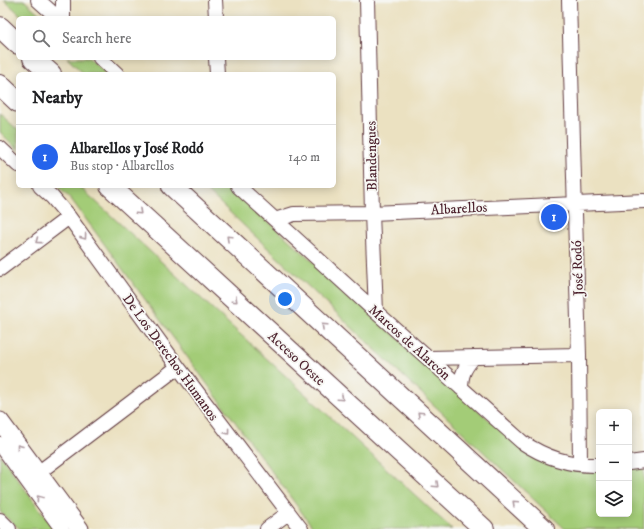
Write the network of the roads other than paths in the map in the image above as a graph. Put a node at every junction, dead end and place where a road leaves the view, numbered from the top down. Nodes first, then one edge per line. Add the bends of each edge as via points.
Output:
1 (38, 0) edge
2 (63, 0) edge
3 (215, 0) edge
4 (367, 0) edge
5 (569, 0) edge
6 (56, 16) edge
7 (63, 16) edge
8 (216, 16) edge
9 (0, 27) edge
10 (16, 42) edge
11 (35, 60) edge
12 (102, 60) edge
13 (216, 60) edge
14 (49, 72) edge
15 (115, 72) edge
16 (217, 72) edge
17 (0, 85) edge
18 (16, 100) edge
19 (0, 148) edge
20 (16, 163) edge
21 (42, 188) edge
22 (112, 188) edge
23 (174, 188) edge
24 (240, 188) edge
25 (644, 201) edge
26 (575, 203) junction
27 (372, 213) junction
28 (70, 217) junction
29 (275, 220) junction
30 (0, 269) edge
31 (376, 312) junction
32 (579, 355) junction
33 (474, 357) junction
34 (428, 358) junction
35 (178, 367) junction
36 (461, 388) junction
37 (0, 421) edge
38 (0, 444) edge
39 (644, 461) edge
40 (632, 462) edge
41 (580, 464) junction
42 (596, 465) edge
43 (38, 473) junction
44 (288, 512) junction
45 (0, 520) edge
46 (9, 529) edge
47 (62, 529) edge
48 (80, 529) edge
49 (267, 529) edge
50 (301, 529) edge
51 (484, 529) edge
52 (544, 529) edge

1 - 6 street
2 - 7 street
3 - 8 street
4 - 27 street, Blandengues
5 - 26 street, José Rodó
9 - 10 highway
11 - 14 highway
12 - 15 street
13 - 16 street
17 - 18 highway
19 - 20 street
21 - 28 street, De Los Derechos Humanos
22 -> 51 highway, Acceso Oeste
52 -> 23 highway
24 - 29 street, Marcos de Alarcón
25 - 26 street, Albarellos
26 - 27 street, Albarellos
26 - 32 street, José Rodó
27 - 29 street, Albarellos via 294,214
27 - 31 street, Blandengues
28 -> 30 street
28 -> 35 street, De Los Derechos Humanos
29 - 31 street, Marcos de Alarcón
31 - 34 street, Marcos de Alarcón
32 - 33 street
32 - 41 street, José Rodó
33 - 34 street
33 - 36 street via 464,370
34 - 36 street, Marcos de Alarcón
35 - 43 street
35 -> 44 street, De Los Derechos Humanos
36 - 41 street, Marcos de Alarcón via 538,453 555,460
43 -> 37 main road
47 -> 38 street
39 - 40 street
41 - 42 street, Marcos de Alarcón
43 - 48 main road
44 - 49 street
44 - 50 street, De Los Derechos Humanos
45 - 46 street

